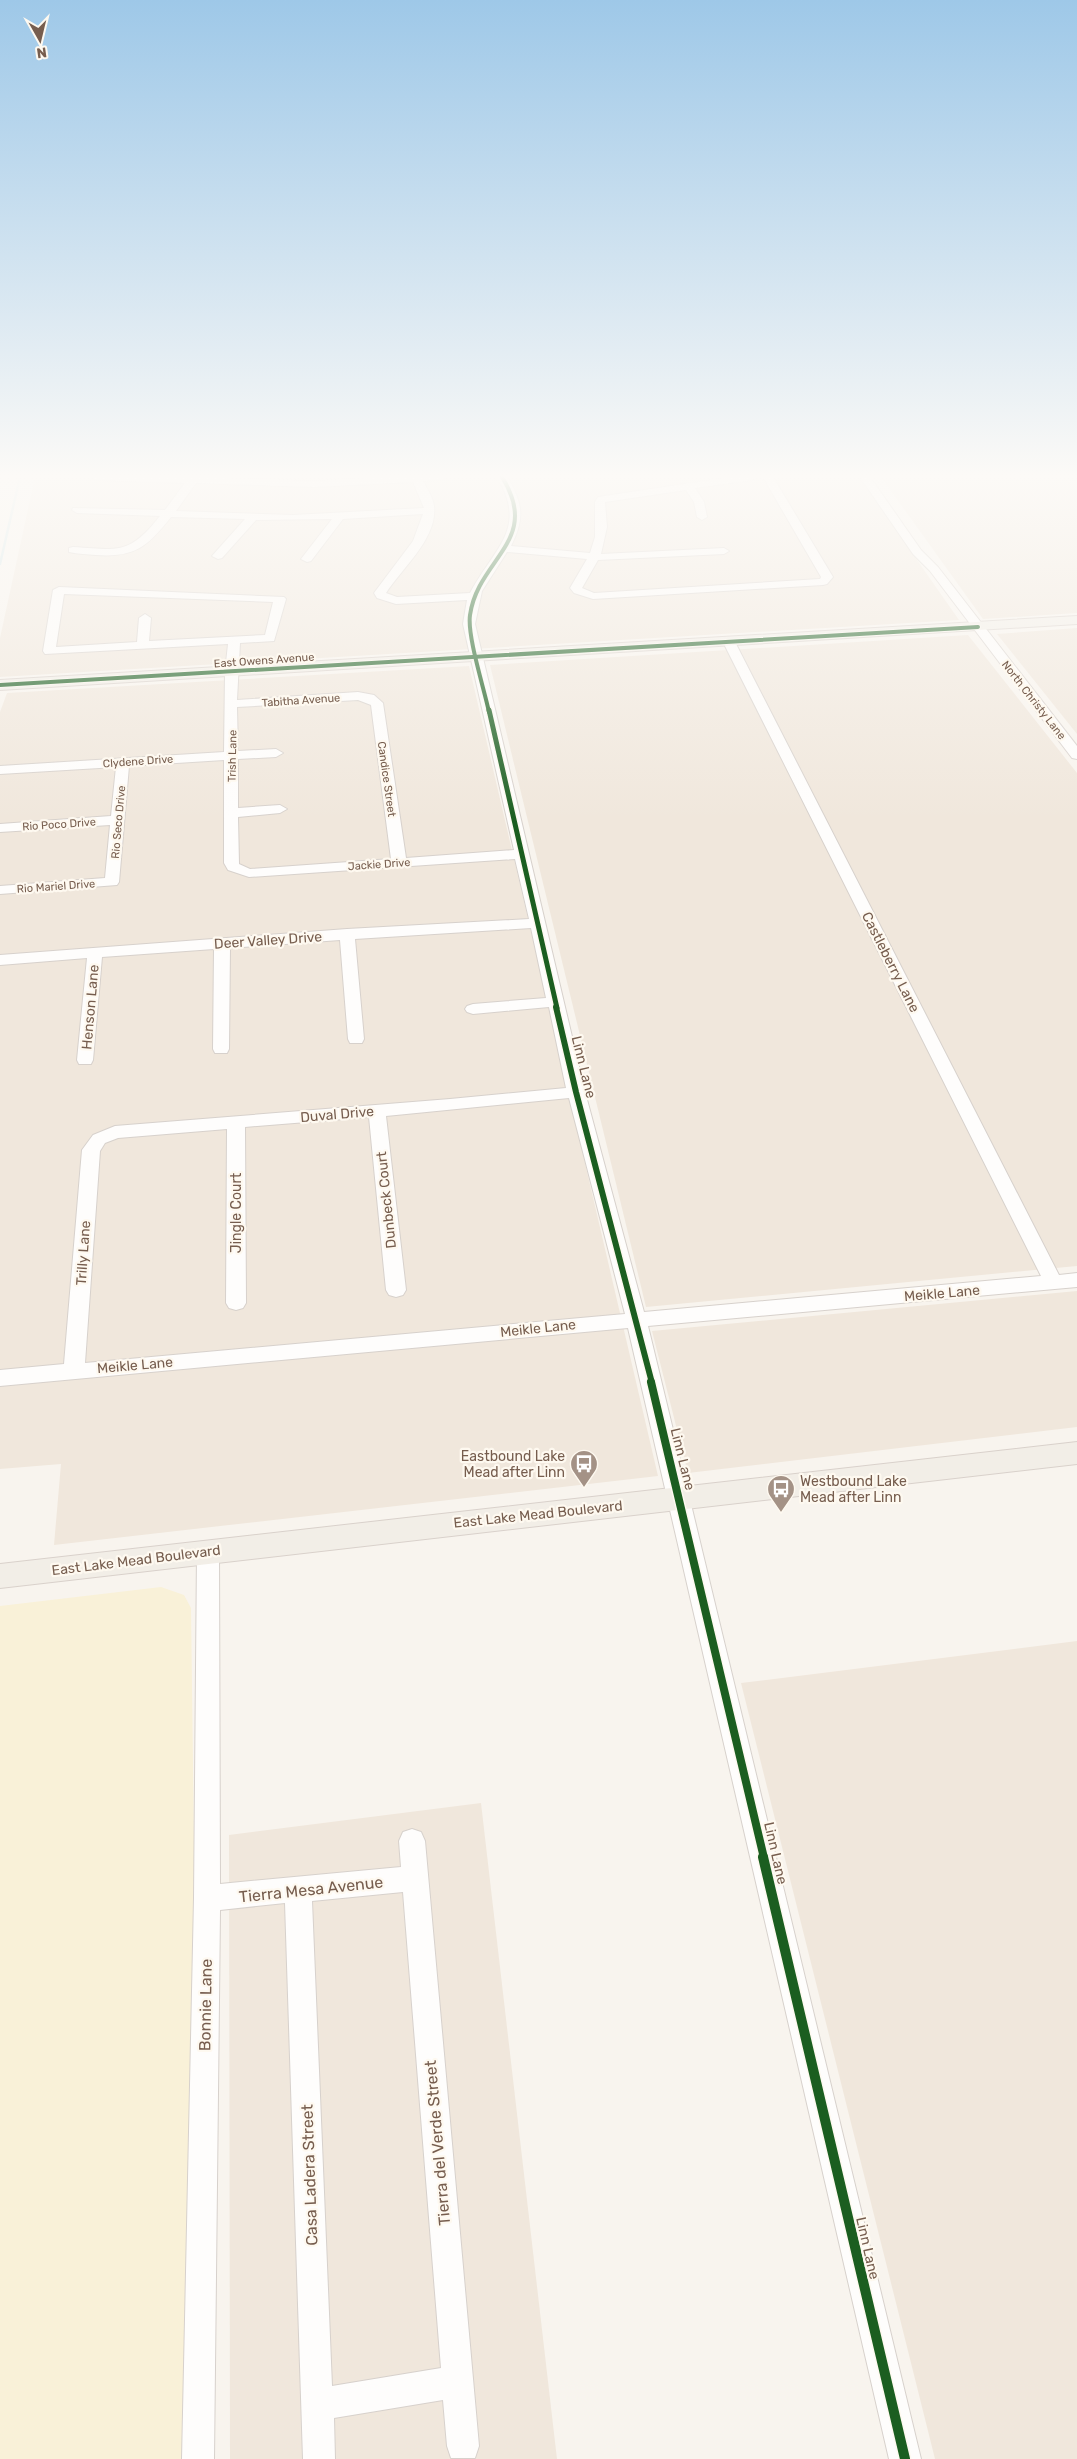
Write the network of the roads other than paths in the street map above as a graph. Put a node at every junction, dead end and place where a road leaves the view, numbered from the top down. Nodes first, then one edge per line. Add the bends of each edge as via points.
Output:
1 (59, 592) edge
2 (102, 592) edge
3 (381, 592) edge
4 (477, 592) edge
5 (580, 592) edge
6 (671, 592) edge
7 (951, 592) edge
8 (583, 594) joint
9 (474, 596) junction
10 (280, 599) joint
11 (145, 618) dead end
12 (1077, 620) edge
13 (978, 627) junction
14 (234, 640) junction
15 (728, 642) junction
16 (143, 645) junction
17 (477, 656) junction
18 (231, 672) junction
19 (6, 685) edge
20 (370, 698) joint
21 (232, 704) junction
22 (276, 753) dead end
23 (1077, 755) edge
24 (232, 756) junction
25 (123, 762) junction
26 (0, 770) edge
27 (280, 810) dead end
28 (231, 813) junction
29 (118, 820) junction
30 (0, 828) edge
31 (520, 854) junction
32 (399, 862) junction
33 (238, 870) joint
34 (112, 882) joint
35 (0, 890) edge
36 (537, 923) junction
37 (347, 934) junction
38 (222, 944) junction
39 (95, 953) junction
40 (0, 960) edge
41 (555, 1002) junction
42 (473, 1009) dead end
43 (356, 1039) dead end
44 (221, 1049) dead end
45 (85, 1060) dead end
46 (576, 1092) junction
47 (377, 1110) junction
48 (236, 1122) junction
49 (99, 1139) joint
50 (1077, 1280) edge
51 (1053, 1282) junction
52 (396, 1290) dead end
53 (236, 1303) dead end
54 (636, 1318) junction
55 (74, 1371) junction
56 (0, 1378) edge
57 (1077, 1453) edge
58 (679, 1498) junction
59 (208, 1552) junction
60 (0, 1576) edge
61 (412, 1841) dead end
62 (416, 1878) junction
63 (298, 1891) junction
64 (207, 1898) junction
65 (456, 2382) junction
66 (318, 2404) junction
67 (463, 2446) dead end
68 (198, 2459) edge
69 (319, 2459) edge
70 (905, 2459) edge

1 - 16 street via 49,651
2 - 10 street
3 - 9 street via 385,599 396,601
4 - 9 street, Linn Lane
5 - 8 street
6 - 8 street
7 - 13 street, North Christy Lane
9 - 17 street, Linn Lane via 469,624
10 - 14 street via 270,638
11 - 16 street
12 - 13 main road, East Owens Avenue
13 - 15 main road, East Owens Avenue
13 - 23 street, North Christy Lane
14 - 16 street
14 - 18 street, Trish Lane
15 - 17 main road, East Owens Avenue
15 - 51 street, Castleberry Lane
17 - 18 main road, East Owens Avenue
17 - 31 street, Linn Lane
18 - 19 main road, East Owens Avenue
18 - 21 street, Trish Lane
20 - 21 street, Tabitha Avenue via 358,696
20 - 32 street, Candice Street via 377,703
21 - 24 street, Trish Lane
22 - 24 street, Clydene Drive
24 - 25 street, Clydene Drive
24 - 28 street, Trish Lane
25 - 26 street, Clydene Drive
25 - 29 street, Rio Seco Drive
27 - 28 street
28 - 33 street, Trish Lane via 231,863
29 - 30 street, Rio Poco Drive
29 - 34 street, Rio Seco Drive
31 - 32 street, Jackie Drive
31 - 36 street, Linn Lane
32 - 33 street, Jackie Drive via 249,873
34 - 35 street, Rio Mariel Drive
36 - 37 street, Deer Valley Drive
36 - 41 street, Linn Lane
37 - 38 street, Deer Valley Drive
37 - 43 street
38 - 39 street, Deer Valley Drive
38 - 44 street
39 - 40 street, Deer Valley Drive
39 - 45 street, Henson Lane
41 - 42 street
41 - 46 street, Linn Lane
46 - 47 street, Duval Drive
46 - 54 street, Linn Lane
47 - 48 street, Duval Drive
47 - 52 street, Dunbeck Court
48 - 49 street, Duval Drive via 115,1132
48 - 53 street, Jingle Court
49 - 55 street, Trilly Lane via 91,1150
50 - 51 street, Meikle Lane
51 - 54 street, Meikle Lane
54 - 55 street, Meikle Lane
54 - 58 street, Linn Lane
55 - 56 street, Meikle Lane
57 - 58 main road, East Lake Mead Boulevard
58 - 59 main road, East Lake Mead Boulevard
58 - 70 street, Linn Lane
59 - 60 main road, East Lake Mead Boulevard
59 - 64 street, Bonnie Lane
61 - 62 street, Tierra del Verde Street
62 - 63 street, Tierra Mesa Avenue
62 - 65 street, Tierra del Verde Street
63 - 64 street, Tierra Mesa Avenue
63 - 66 street, Casa Ladera Street
64 - 68 street, Bonnie Lane
65 - 66 street
65 - 67 street, Tierra del Verde Street
66 - 69 street, Casa Ladera Street

